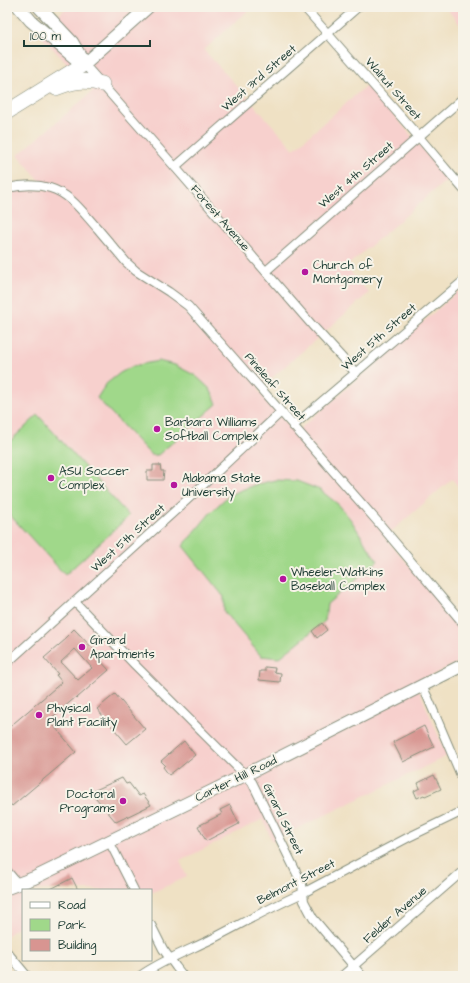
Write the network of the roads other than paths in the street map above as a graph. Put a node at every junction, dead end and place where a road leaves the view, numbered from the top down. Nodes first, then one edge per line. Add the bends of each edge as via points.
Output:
1 (19, 7) edge
2 (148, 7) edge
3 (304, 7) edge
4 (358, 7) edge
5 (41, 8) edge
6 (328, 33) junction
7 (84, 64) junction
8 (102, 84) junction
9 (29, 98) junction
10 (463, 98) edge
11 (7, 112) edge
12 (419, 137) junction
13 (175, 166) junction
14 (7, 188) edge
15 (463, 189) edge
16 (266, 271) junction
17 (463, 281) edge
18 (356, 373) junction
19 (281, 412) junction
20 (293, 426) junction
21 (75, 602) junction
22 (463, 623) edge
23 (7, 663) edge
24 (463, 665) edge
25 (422, 686) junction
26 (245, 775) junction
27 (463, 780) edge
28 (463, 811) edge
29 (109, 841) junction
30 (7, 871) edge
31 (463, 871) edge
32 (13, 886) edge
33 (133, 889) edge
34 (303, 893) junction
35 (152, 927) edge
36 (7, 952) edge
37 (170, 959) junction
38 (354, 966) junction
39 (27, 976) edge
40 (140, 976) edge
41 (183, 976) edge
42 (342, 976) edge
43 (362, 976) edge

1 - 7 main road, Forest Avenue via 31,21
2 - 7 main road
3 - 6 street, Walnut Street
4 - 6 street, West 3rd Street
5 - 7 main road, Forest Avenue via 72,42
6 - 12 street, Walnut Street
6 - 13 street, West 3rd Street
7 - 8 street, Forest Avenue
7 - 9 highway
8 - 9 highway via 82,81 68,83
8 - 13 street, Forest Avenue
9 - 11 highway
10 - 12 street, West 4th Street
12 - 15 street, Walnut Street
12 - 16 street, West 4th Street
13 - 16 street, Forest Avenue
14 - 19 street, Pineleaf Street via 22,185 50,188 74,202 126,262 188,306
16 - 18 street, Forest Avenue
17 - 18 street, West 5th Street
18 - 20 street, West 5th Street
19 - 20 street, Pineleaf Street
19 - 21 street, West 5th Street
20 - 22 street, Pineleaf Street
21 - 23 street, West 5th Street
21 - 26 street, Girard Street
24 - 25 main road, Carter Hill Road
25 - 26 main road, Carter Hill Road
25 - 27 street
26 - 29 main road, Carter Hill Road
26 - 34 street, Girard Street via 252,782 302,884
28 - 34 street, Belmont Street
29 - 32 main road, Carter Hill Road
29 - 33 street
30 - 32 street
31 - 38 street, Felder Avenue
34 - 37 street, Belmont Street
34 - 38 street, Girard Street via 304,901 313,918
35 - 37 street
36 - 39 street
37 - 40 street, Belmont Street
37 - 41 street
38 - 42 street, Felder Avenue
38 - 43 street, Girard Street

